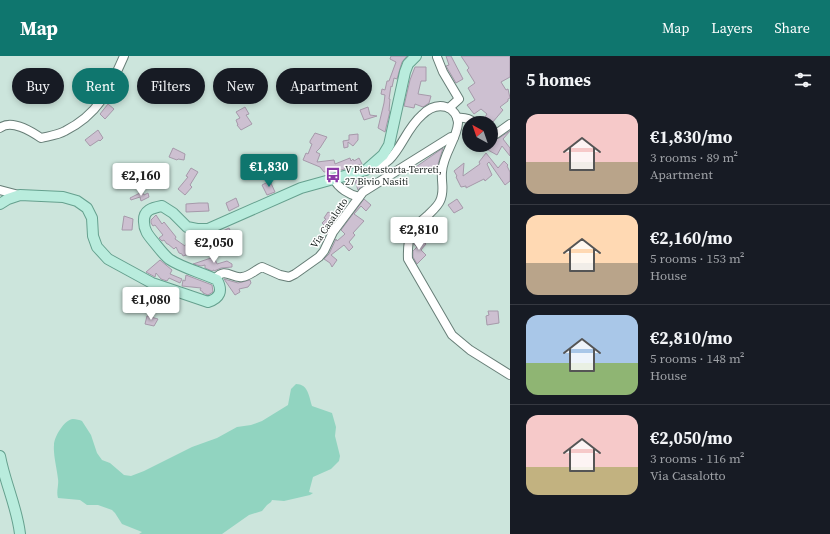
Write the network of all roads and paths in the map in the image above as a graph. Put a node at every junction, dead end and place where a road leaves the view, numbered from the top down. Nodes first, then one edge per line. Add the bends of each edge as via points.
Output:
1 (124, 56) edge
2 (416, 56) edge
3 (437, 57) dead end
4 (449, 108) junction
5 (462, 117) edge
6 (457, 118) junction
7 (510, 124) edge
8 (0, 128) edge
9 (498, 133) edge
10 (454, 137) junction
11 (366, 170) junction
12 (334, 179) junction
13 (0, 190) edge
14 (20, 195) junction
15 (359, 197) junction
16 (0, 204) edge
17 (215, 279) junction
18 (510, 375) edge
19 (0, 456) edge
20 (20, 534) edge

1 - 8 street via 104,98 89,116 64,132 41,138 12,125
2 - 11 main road via 408,64 405,72 389,145 383,155
3 - 4 street via 442,72 459,99
4 - 6 street
4 - 11 street via 438,106 426,111 414,122 396,152 384,165
5 - 6 street
6 - 10 street
7 - 9 street
10 - 15 street, Via Casalotto via 369,188
10 - 18 street via 446,154 442,172 444,191 440,203 409,235 408,258 452,335 470,350
11 - 12 main road
12 - 15 street via 345,191
12 - 17 main road via 301,188 208,229 187,226 162,206 146,212 144,228 161,251 176,262
13 - 14 street
14 - 16 main road
14 - 17 main road via 63,196 77,201 87,208 92,218 93,236 97,247 108,259 152,283 208,302 220,295 221,287
15 - 17 street, Via Casalotto via 333,232 324,251 295,274 289,277 262,267 249,276 239,278 227,273 218,275
19 - 20 main road via 18,517

